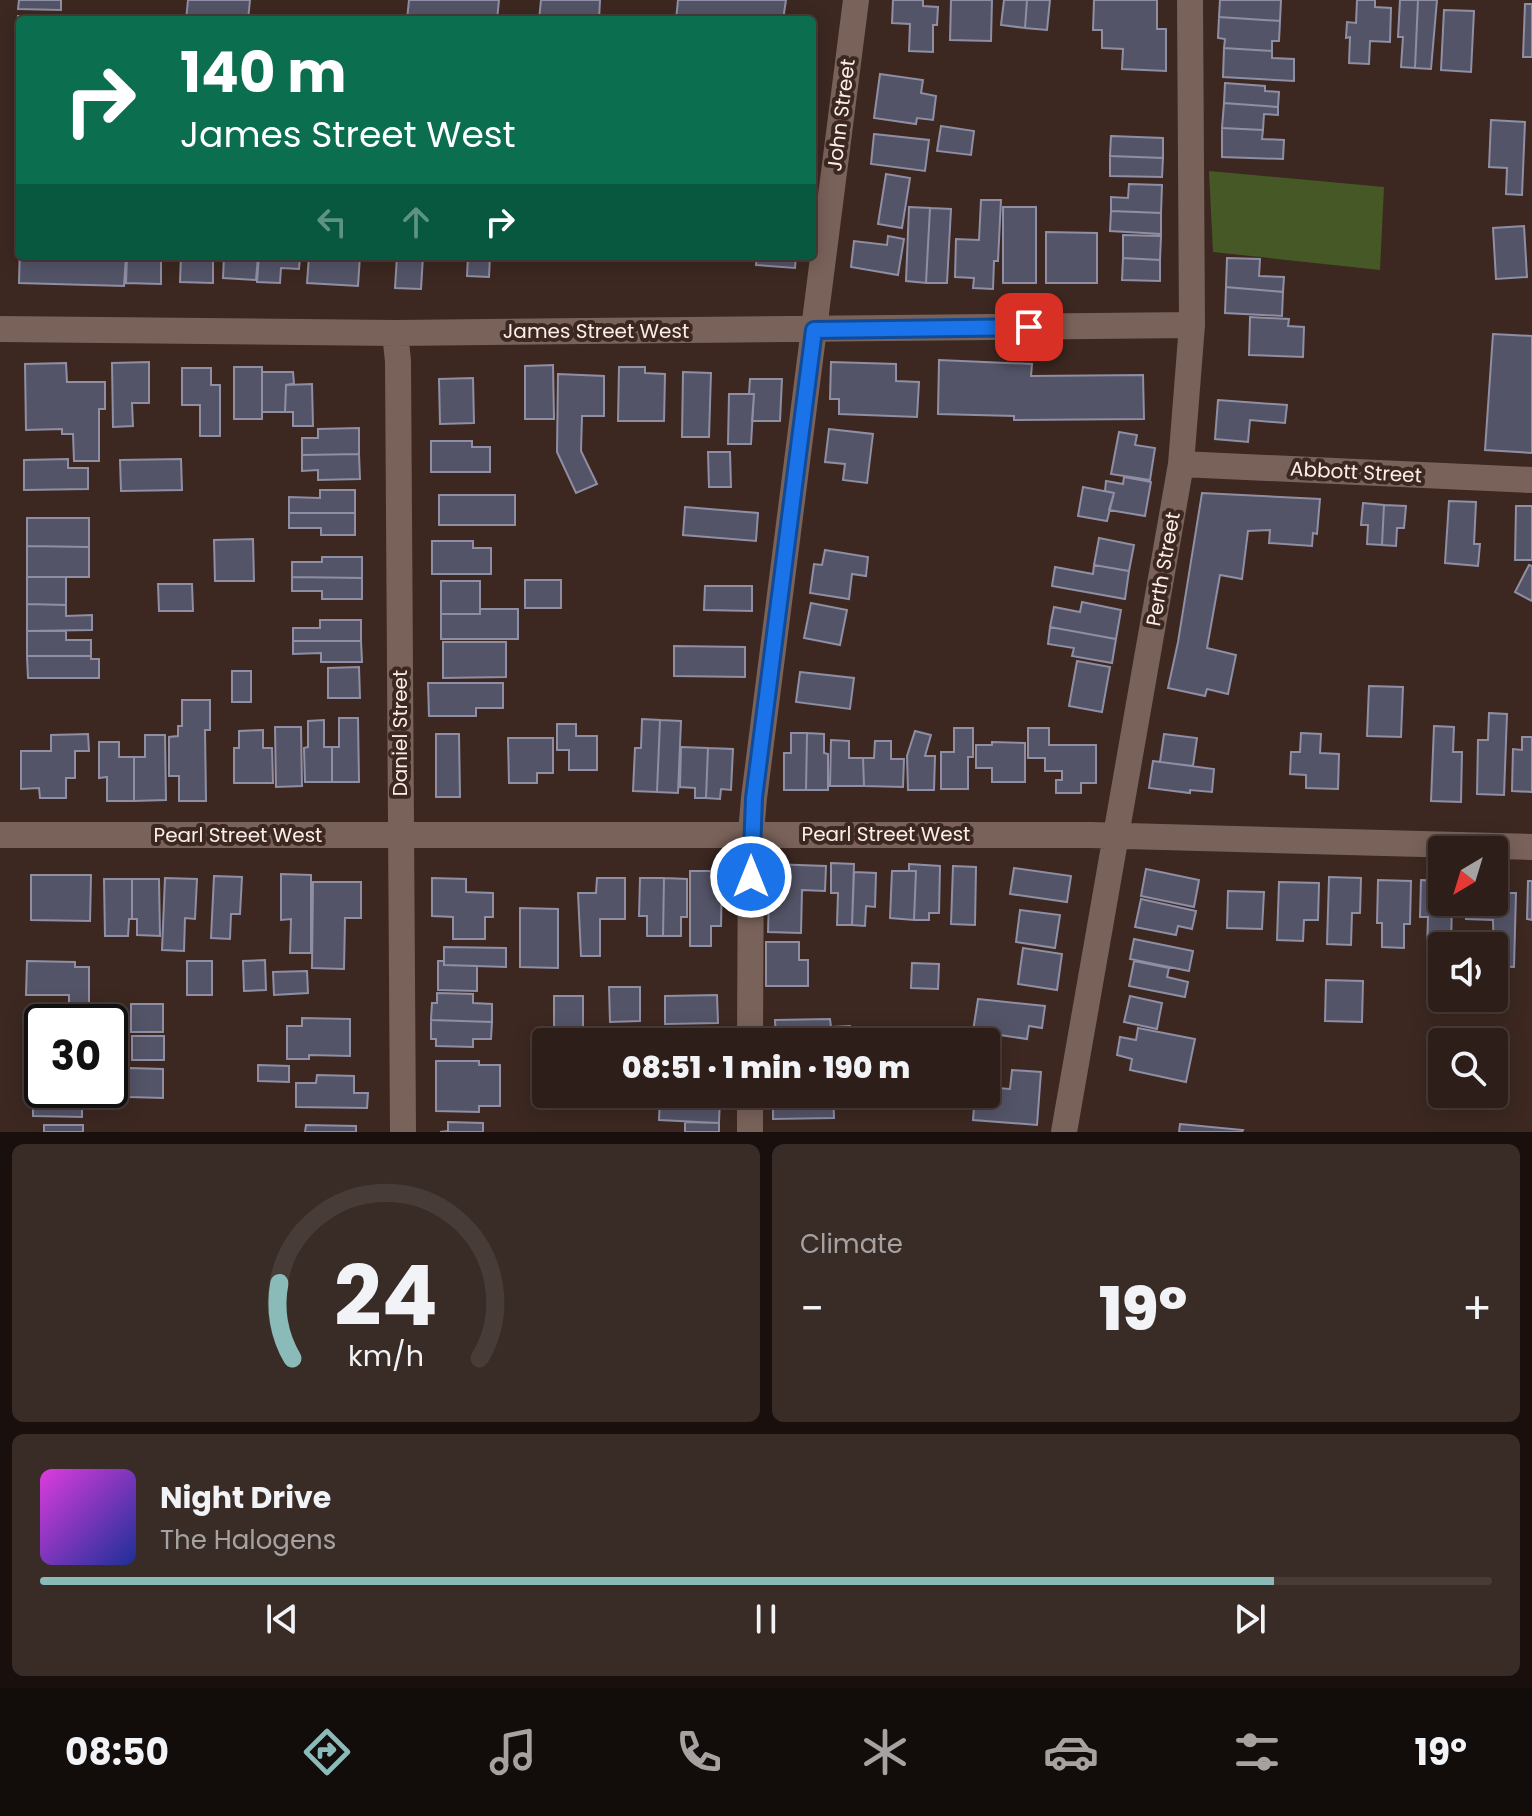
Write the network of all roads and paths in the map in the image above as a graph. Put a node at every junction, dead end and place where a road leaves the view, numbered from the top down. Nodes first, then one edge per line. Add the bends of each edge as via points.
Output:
1 (856, 0) edge
2 (1190, 0) edge
3 (1192, 325) junction
4 (0, 329) edge
5 (814, 330) junction
6 (395, 333) junction
7 (1181, 464) junction
8 (1532, 480) edge
9 (751, 833) junction
10 (0, 835) edge
11 (400, 835) junction
12 (1116, 836) junction
13 (1532, 847) edge
14 (750, 1028) edge
15 (750, 1108) edge
16 (403, 1132) edge
17 (750, 1132) edge
18 (1064, 1132) edge

1 - 5 street, John Street
2 - 3 street, Perth Street
3 - 5 street, James Street West
3 - 7 street, Perth Street
4 - 6 street, James Street West
5 - 6 street, James Street West
5 - 9 street, John Street
6 - 11 street, Daniel Street
7 - 8 street, Abbott Street
7 - 12 street, Perth Street
9 - 11 street, Pearl Street West
9 - 12 street, Pearl Street West
9 - 14 street, John Street
10 - 11 street, Pearl Street West
11 - 16 street, Daniel Street
12 - 13 street, Pearl Street West
12 - 18 street, Perth Street
15 - 17 street

